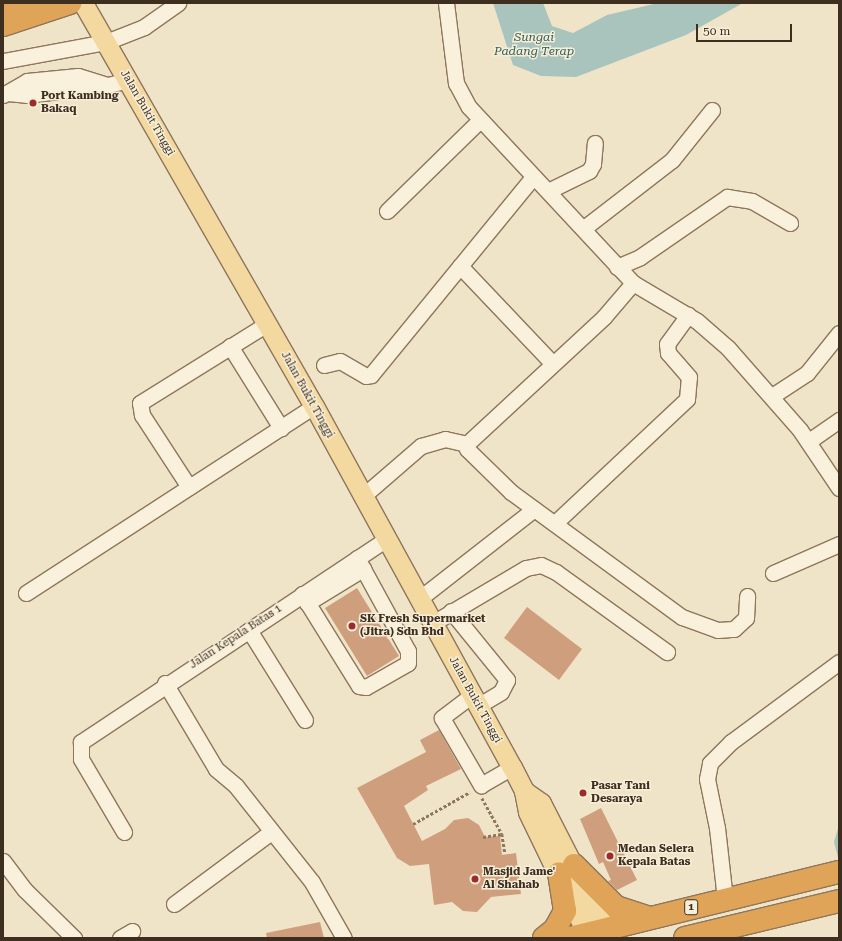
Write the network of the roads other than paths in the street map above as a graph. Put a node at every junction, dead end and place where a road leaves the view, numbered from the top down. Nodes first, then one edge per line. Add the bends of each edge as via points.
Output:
1 (21, 3) edge
2 (70, 3) edge
3 (84, 3) edge
4 (178, 3) edge
5 (446, 3) edge
6 (3, 8) edge
7 (3, 25) edge
8 (106, 42) junction
9 (3, 62) edge
10 (128, 80) junction
11 (5, 94) edge
12 (712, 110) dead end
13 (480, 120) junction
14 (595, 143) dead end
15 (533, 177) junction
16 (548, 192) junction
17 (387, 211) dead end
18 (790, 223) dead end
19 (584, 228) junction
20 (460, 266) junction
21 (617, 267) junction
22 (633, 283) junction
23 (688, 315) junction
24 (267, 324) junction
25 (839, 333) edge
26 (230, 346) junction
27 (552, 363) junction
28 (324, 365) dead end
29 (772, 396) junction
30 (314, 406) junction
31 (839, 420) edge
32 (281, 428) junction
33 (809, 441) junction
34 (467, 444) junction
35 (189, 487) junction
36 (839, 488) edge
37 (363, 496) junction
38 (534, 509) junction
39 (555, 523) junction
40 (386, 539) junction
41 (839, 544) edge
42 (360, 564) junction
43 (773, 573) dead end
44 (26, 592) dead end
45 (747, 596) dead end
46 (305, 599) junction
47 (419, 599) junction
48 (451, 611) junction
49 (433, 623) junction
50 (249, 630) junction
51 (667, 652) dead end
52 (839, 662) edge
53 (166, 684) junction
54 (475, 700) junction
55 (305, 720) dead end
56 (512, 768) junction
57 (124, 832) dead end
58 (271, 832) junction
59 (3, 861) edge
60 (566, 869) junction
61 (839, 872) edge
62 (725, 899) junction
63 (839, 901) edge
64 (174, 904) dead end
65 (650, 917) junction
66 (592, 935) edge
67 (74, 938) edge
68 (344, 938) edge
69 (544, 938) edge
70 (685, 938) edge

1 - 6 highway
2 - 7 highway
3 - 8 main road, Jalan Bukit Tinggi
4 - 8 street via 144,27
5 - 13 street via 458,91
8 - 9 street
8 - 10 main road, Jalan Bukit Tinggi
10 - 11 street via 28,95
10 - 24 main road, Jalan Bukit Tinggi
12 - 19 street via 672,160
13 - 15 street
13 - 17 street
14 - 16 street via 594,164 589,171
15 - 16 street
15 - 20 street
16 - 19 street
18 - 21 street via 752,201 727,197 640,257
19 - 21 street
20 - 27 street
20 - 28 street via 371,375 366,376 340,361
21 - 22 street
22 - 23 street
22 - 27 street via 604,317
23 - 29 street via 716,336
23 - 39 street via 668,340 666,349 689,377 687,399
24 - 26 street
24 - 30 main road, Jalan Bukit Tinggi
25 - 29 street via 807,373
26 - 32 street
26 - 35 street via 140,403 142,415
27 - 34 street
29 - 33 street
30 - 32 street
30 - 37 main road, Jalan Bukit Tinggi
31 - 33 street
32 - 35 street
33 - 36 street
34 - 37 street via 446,439 421,446
34 - 38 street via 469,453 480,464
35 - 44 street
37 - 40 main road, Jalan Bukit Tinggi
38 - 39 street
38 - 47 street
39 - 45 street via 666,607 693,623 718,630 734,629 746,618
40 - 42 street, Jalan Kepala Batas 1
40 - 47 main road, Jalan Bukit Tinggi
41 - 43 street
42 - 46 street, Jalan Kepala Batas 1
42 - 46 street via 408,651 408,663 366,687 359,686
46 - 50 street, Jalan Kepala Batas 1
47 - 49 main road, Jalan Bukit Tinggi
48 - 49 street
48 - 51 street via 526,568 541,565 556,572
48 - 54 street via 507,680 501,692
49 - 54 main road, Jalan Bukit Tinggi
50 - 53 street, Jalan Kepala Batas 1
50 - 55 street
52 - 62 street via 731,742 710,763 707,779 717,828
53 - 57 street, Jalan Kepala Batas 1 via 86,736 79,746 80,758
53 - 58 street via 216,768 236,786
54 - 56 main road, Jalan Bukit Tinggi
54 - 56 street via 442,718 479,787
56 - 60 main road, Jalan Bukit Tinggi via 524,791 528,812
58 - 64 street
58 - 68 street via 312,882
59 - 67 street via 25,890
60 - 65 highway via 616,907
60 - 66 main road, Jalan Bukit Tinggi
60 - 69 highway via 565,911 555,929
61 - 62 highway, 1
62 - 65 highway, 1
63 - 70 highway
65 - 66 highway, 1

